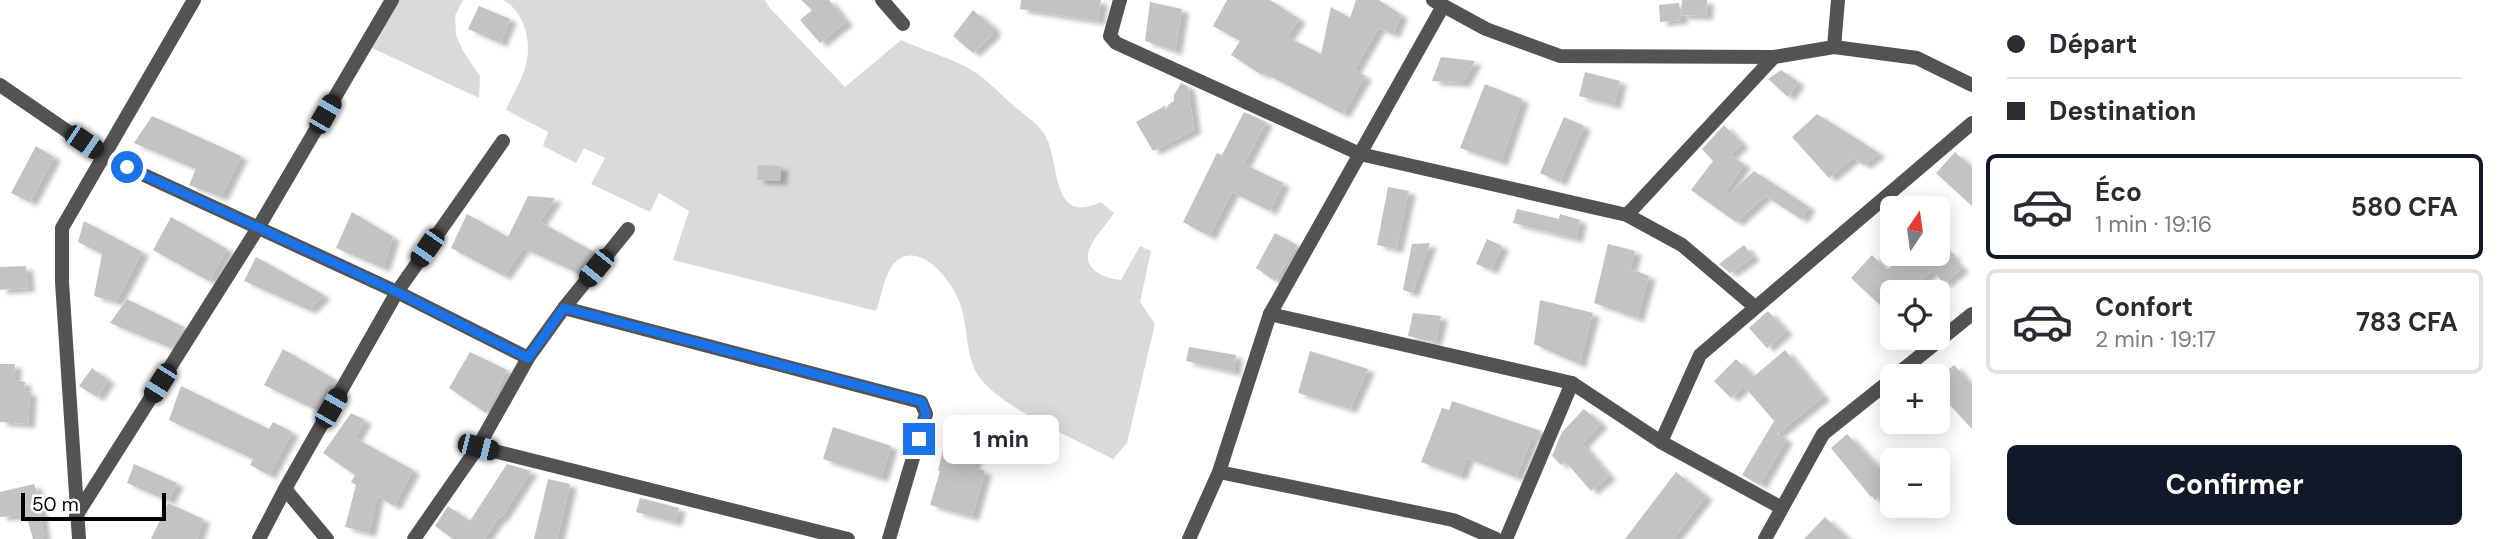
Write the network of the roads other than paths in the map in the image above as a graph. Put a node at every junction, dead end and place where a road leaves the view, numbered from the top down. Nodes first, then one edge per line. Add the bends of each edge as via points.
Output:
1 (194, 0) edge
2 (392, 0) edge
3 (881, 0) edge
4 (1120, 0) edge
5 (1839, 0) edge
6 (1438, 3) edge
7 (903, 24) dead end
8 (1834, 47) junction
9 (1774, 57) junction
10 (0, 85) edge
11 (1972, 85) edge
12 (1972, 123) edge
13 (503, 141) dead end
14 (1360, 153) junction
15 (105, 157) junction
16 (1628, 215) junction
17 (258, 228) junction
18 (628, 229) dead end
19 (397, 292) junction
20 (1755, 307) junction
21 (564, 308) junction
22 (1270, 314) junction
23 (1972, 314) edge
24 (528, 358) junction
25 (1909, 364) edge
26 (1572, 383) junction
27 (1880, 388) edge
28 (1661, 442) junction
29 (478, 447) junction
30 (1219, 472) junction
31 (285, 489) junction
32 (1782, 508) junction
33 (76, 516) junction
34 (79, 539) edge
35 (259, 539) edge
36 (327, 539) edge
37 (414, 539) edge
38 (848, 539) edge
39 (888, 539) edge
40 (1189, 539) edge
41 (1496, 539) edge
42 (1506, 539) edge
43 (1765, 539) edge

1 - 15 street
2 - 17 street
3 - 7 street
4 - 14 street via 1110,37 1116,43
5 - 8 street
6 - 9 street via 1486,29 1560,56
6 - 14 street
8 - 9 street
8 - 11 street via 1917,58
9 - 16 street
10 - 15 street
12 - 20 street
13 - 19 street
14 - 16 street
14 - 22 street
15 - 17 street
15 - 33 street via 62,228
16 - 20 street via 1682,245
17 - 19 street
17 - 33 street
18 - 21 street
19 - 24 street
19 - 31 street
20 - 28 street via 1700,355
21 - 24 street
21 - 39 street via 922,402 926,414
22 - 26 street
22 - 30 street
23 - 25 street
24 - 29 street
26 - 28 street
26 - 42 street
27 - 32 street via 1823,434
28 - 32 street
29 - 37 street
29 - 38 street
30 - 40 street
30 - 41 street via 1453,520
31 - 35 street
31 - 36 street
32 - 43 street
33 - 34 street

